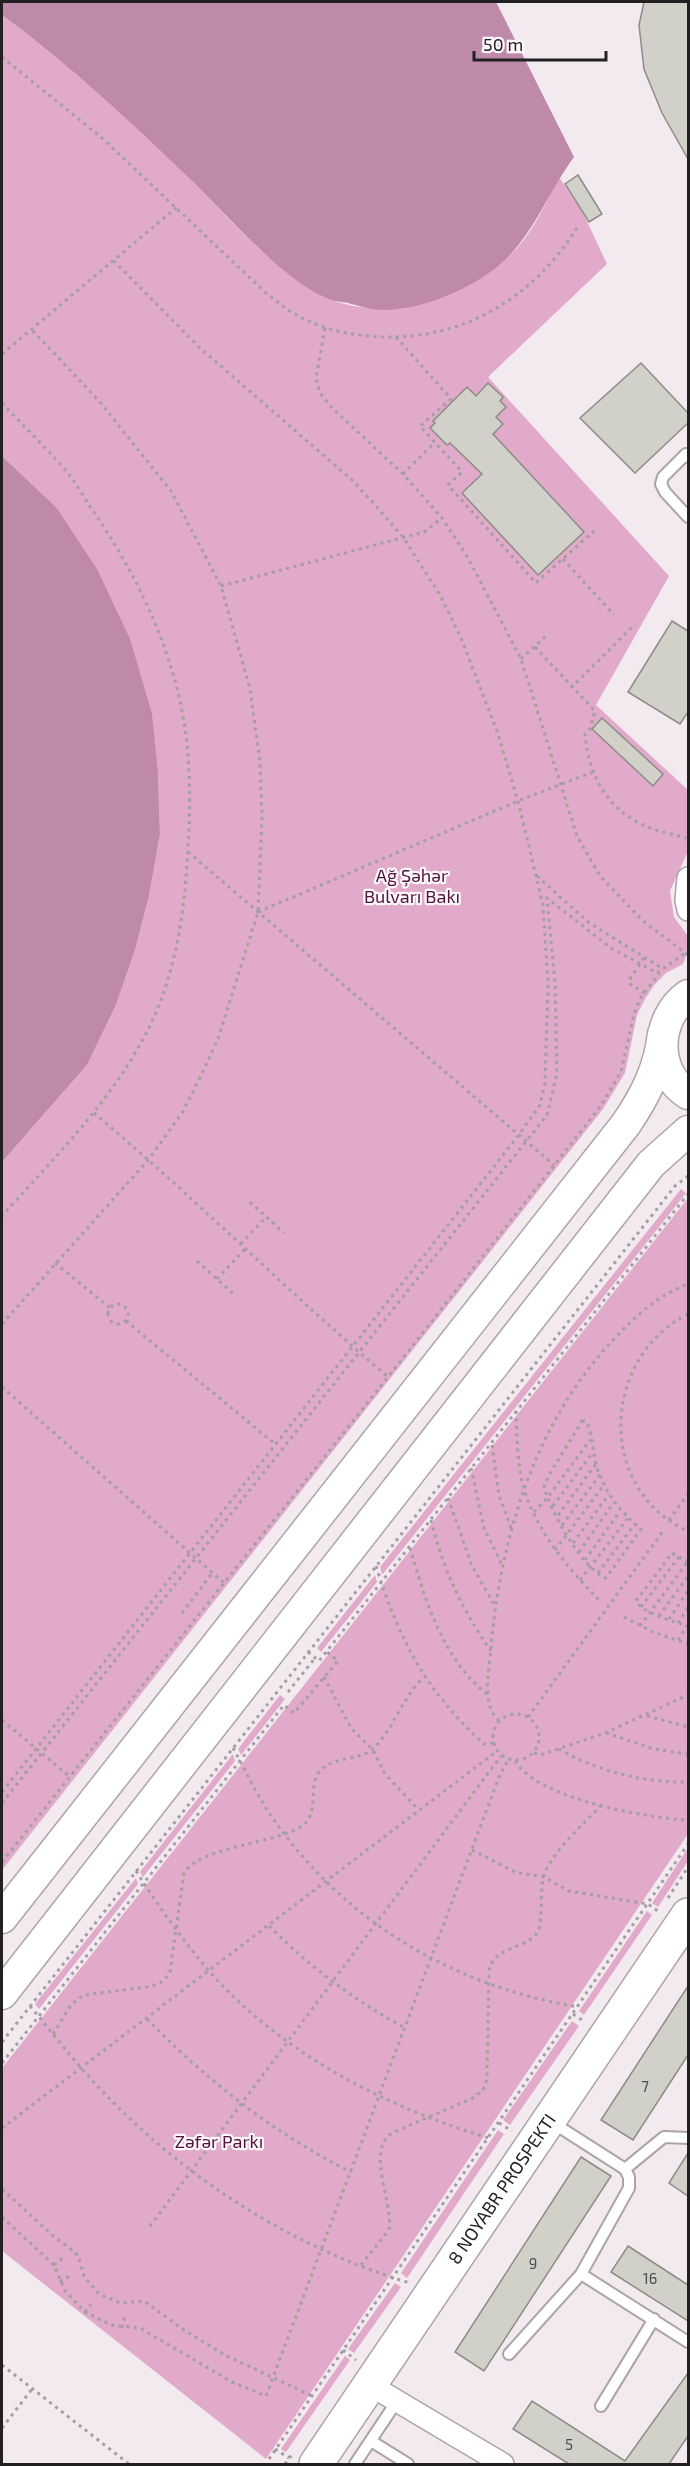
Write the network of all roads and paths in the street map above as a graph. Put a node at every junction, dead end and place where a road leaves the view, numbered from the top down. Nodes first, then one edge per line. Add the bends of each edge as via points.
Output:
1 (2, 57) edge
2 (177, 207) junction
3 (579, 225) dead end
4 (114, 261) junction
5 (325, 328) junction
6 (31, 330) junction
7 (396, 337) junction
8 (2, 354) edge
9 (2, 403) edge
10 (435, 442) junction
11 (688, 457) edge
12 (403, 474) junction
13 (688, 517) edge
14 (442, 518) junction
15 (594, 531) dead end
16 (402, 537) junction
17 (563, 559) junction
18 (221, 586) junction
19 (614, 615) dead end
20 (635, 624) dead end
21 (548, 634) dead end
22 (535, 647) junction
23 (521, 660) junction
24 (571, 688) junction
25 (593, 772) junction
26 (562, 785) junction
27 (518, 801) junction
28 (686, 838) dead end
29 (188, 851) junction
30 (535, 875) junction
31 (688, 878) edge
32 (688, 910) edge
33 (258, 912) junction
34 (688, 954) edge
35 (644, 958) junction
36 (640, 963) junction
37 (663, 969) junction
38 (644, 993) junction
39 (688, 995) edge
40 (663, 1034) junction
41 (688, 1094) edge
42 (94, 1113) junction
43 (688, 1131) edge
44 (518, 1136) junction
45 (525, 1142) junction
46 (149, 1160) junction
47 (554, 1165) junction
48 (687, 1177) edge
49 (688, 1185) edge
50 (688, 1194) edge
51 (250, 1202) dead end
52 (2, 1216) edge
53 (266, 1217) junction
54 (284, 1233) dead end
55 (241, 1244) junction
56 (246, 1248) junction
57 (197, 1261) dead end
58 (55, 1263) junction
59 (217, 1279) junction
60 (688, 1284) edge
61 (236, 1296) dead end
62 (110, 1308) junction
63 (688, 1314) edge
64 (126, 1321) junction
65 (2, 1324) edge
66 (352, 1346) junction
67 (358, 1352) junction
68 (388, 1377) junction
69 (2, 1387) edge
70 (516, 1410) junction
71 (590, 1440) junction
72 (492, 1443) junction
73 (275, 1444) junction
74 (593, 1452) junction
75 (596, 1464) junction
76 (471, 1468) junction
77 (600, 1475) junction
78 (604, 1485) junction
79 (524, 1490) junction
80 (609, 1494) junction
81 (688, 1494) edge
82 (548, 1497) junction
83 (448, 1498) junction
84 (614, 1503) junction
85 (553, 1506) junction
86 (620, 1510) junction
87 (534, 1512) junction
88 (557, 1516) junction
89 (628, 1518) junction
90 (669, 1520) junction
91 (431, 1521) junction
92 (635, 1524) junction
93 (562, 1525) junction
94 (511, 1528) junction
95 (663, 1531) dead end
96 (688, 1531) edge
97 (567, 1534) junction
98 (573, 1543) junction
99 (410, 1547) junction
100 (555, 1550) junction
101 (189, 1552) junction
102 (579, 1552) junction
103 (679, 1557) junction
104 (195, 1558) junction
105 (585, 1560) junction
106 (688, 1561) edge
107 (502, 1564) junction
108 (376, 1566) junction
109 (592, 1566) junction
110 (213, 1572) junction
111 (598, 1573) junction
112 (688, 1576) edge
113 (580, 1580) junction
114 (224, 1583) junction
115 (381, 1583) junction
116 (688, 1591) edge
117 (599, 1600) dead end
118 (495, 1606) junction
119 (641, 1607) junction
120 (688, 1608) edge
121 (650, 1612) junction
122 (182, 1613) dead end
123 (659, 1616) junction
124 (624, 1617) dead end
125 (668, 1620) junction
126 (678, 1623) junction
127 (640, 1626) junction
128 (688, 1626) edge
129 (677, 1641) junction
130 (688, 1644) edge
131 (491, 1651) junction
132 (308, 1652) junction
133 (327, 1652) junction
134 (315, 1658) junction
135 (324, 1677) junction
136 (424, 1677) junction
137 (288, 1692) dead end
138 (488, 1695) junction
139 (688, 1697) edge
140 (646, 1716) junction
141 (528, 1717) junction
142 (2, 1720) edge
143 (499, 1721) junction
144 (688, 1727) edge
145 (605, 1733) junction
146 (493, 1743) junction
147 (36, 1748) junction
148 (233, 1748) junction
149 (559, 1749) junction
150 (373, 1750) junction
151 (497, 1751) junction
152 (42, 1753) junction
153 (534, 1753) junction
154 (688, 1754) edge
155 (501, 1756) junction
156 (508, 1760) junction
157 (240, 1761) junction
158 (515, 1761) junction
159 (69, 1776) junction
160 (688, 1782) edge
161 (2, 1791) edge
162 (2, 1803) edge
163 (600, 1806) junction
164 (419, 1810) junction
165 (688, 1820) edge
166 (284, 1833) junction
167 (688, 1844) edge
168 (471, 1850) junction
169 (2, 1862) edge
170 (136, 1871) junction
171 (544, 1876) junction
172 (327, 1881) junction
173 (143, 1883) junction
174 (648, 1904) junction
175 (674, 1913) edge
176 (2, 1918) edge
177 (375, 1924) junction
178 (269, 1926) junction
179 (176, 1930) junction
180 (431, 1959) junction
181 (210, 1971) junction
182 (332, 1982) junction
183 (489, 1985) junction
184 (2, 1994) edge
185 (30, 2006) junction
186 (578, 2007) junction
187 (573, 2014) junction
188 (38, 2016) junction
189 (147, 2019) junction
190 (585, 2022) dead end
191 (405, 2028) junction
192 (53, 2034) junction
193 (288, 2041) junction
194 (2, 2042) edge
195 (2, 2063) edge
196 (82, 2068) junction
197 (379, 2097) junction
198 (240, 2104) junction
199 (428, 2118) junction
200 (548, 2120) junction
201 (499, 2123) junction
202 (2, 2128) edge
203 (512, 2131) dead end
204 (489, 2138) junction
205 (688, 2138) edge
206 (625, 2169) junction
207 (191, 2170) junction
208 (351, 2172) junction
209 (2, 2188) edge
210 (2, 2217) edge
211 (150, 2226) dead end
212 (322, 2249) junction
213 (64, 2257) dead end
214 (54, 2265) junction
215 (361, 2265) junction
216 (581, 2274) junction
217 (71, 2276) dead end
218 (393, 2278) junction
219 (60, 2282) junction
220 (410, 2283) dead end
221 (91, 2304) dead end
222 (85, 2312) junction
223 (125, 2316) dead end
224 (654, 2319) junction
225 (123, 2328) junction
226 (688, 2342) edge
227 (343, 2350) junction
228 (509, 2354) dead end
229 (2, 2365) edge
230 (272, 2379) junction
231 (375, 2382) junction
232 (32, 2389) junction
233 (312, 2396) junction
234 (601, 2406) dead end
235 (2, 2428) edge
236 (368, 2445) junction
237 (275, 2449) junction
238 (269, 2459) dead end
239 (302, 2462) edge
240 (129, 2464) edge
241 (356, 2464) edge
242 (364, 2464) edge
243 (408, 2464) edge
244 (503, 2464) edge

1 - 2 path via 102,138
2 - 4 path
2 - 5 path via 267,294 292,313
3 - 7 path via 549,266 509,302 463,324 429,334
4 - 6 path
4 - 16 path via 200,348 352,480
5 - 7 path
5 - 12 path via 316,378 320,393
6 - 8 path
6 - 18 path via 100,402 171,491
7 - 10 path via 451,399 420,426
9 - 29 path via 67,472 117,546 147,605 175,677 187,743
10 - 12 path
10 - 17 path via 462,472 448,485 536,583
11 - 13 lane via 686,454 661,484
12 - 14 path
14 - 16 path via 424,532
14 - 23 path via 467,556
15 - 17 path
16 - 18 path
16 - 27 path via 440,595 460,638 495,725
17 - 19 path
18 - 33 path via 250,689 260,762
20 - 24 path
21 - 22 path
22 - 23 path
22 - 24 path
23 - 26 path
24 - 25 path via 595,711 585,734
25 - 26 path
25 - 28 path via 607,796 626,815 646,826
26 - 27 path
26 - 34 path via 577,836 600,876 644,921
27 - 30 path
27 - 33 path
29 - 33 path
29 - 42 path via 183,914 159,1005 123,1073
30 - 35 path via 588,922
30 - 44 path via 543,905 548,984 545,1083 540,1105
31 - 32 street
33 - 44 path
33 - 46 path via 218,1039 182,1113
34 - 37 path
35 - 36 path
35 - 37 path
36 - 37 path via 657,973
36 - 38 path via 629,981
36 - 45 path via 611,948 547,898 555,982 557,1073 547,1115
37 - 38 path
38 - 47 path via 634,1014 626,1058 613,1089
39 - 40 main road via 669,1016
40 - 41 main road via 663,1055 669,1074
40 - 176 main road via 653,1077 626,1124
42 - 46 path
42 - 52 path
43 - 184 main road via 651,1164
44 - 45 path
44 - 66 path
45 - 47 path
45 - 67 path
46 - 55 path
46 - 58 path
47 - 68 path
48 - 49 path
48 - 108 path via 675,1186
50 - 70 path
51 - 53 path
53 - 54 path
53 - 55 path
55 - 56 path
56 - 59 path
56 - 66 path
57 - 59 path
58 - 62 path
58 - 65 path
59 - 61 path
60 - 79 path via 670,1291 638,1314 581,1376 533,1464
62 - 64 path via 110,1321
62 - 64 path via 125,1306
63 - 90 path via 663,1330 640,1358 621,1408 621,1436 627,1462 644,1494
64 - 73 path
66 - 67 path
66 - 73 path
67 - 68 path
67 - 104 path
68 - 114 path
69 - 101 path
70 - 72 path
70 - 79 path
71 - 74 path
71 - 82 path
71 - 82 path via 588,1422 582,1421 545,1482
72 - 76 path
72 - 94 path via 500,1495
73 - 101 path
74 - 75 path
74 - 85 path
75 - 77 path
75 - 88 path
76 - 83 path
76 - 107 path via 484,1528
77 - 78 path
77 - 93 path
78 - 80 path
78 - 97 path
79 - 87 path
79 - 94 path
80 - 84 path
80 - 98 path
81 - 90 path
82 - 85 path
82 - 87 path
83 - 91 path
83 - 118 path via 472,1566
84 - 86 path
84 - 102 path
85 - 88 path
86 - 89 path
86 - 105 path
87 - 100 path
88 - 93 path
89 - 92 path
89 - 109 path
90 - 96 path
91 - 99 path
91 - 131 path via 451,1584
92 - 111 path
92 - 111 path via 641,1529 609,1576 604,1578
93 - 97 path
94 - 107 path
95 - 141 path
97 - 98 path
97 - 100 path
98 - 102 path
99 - 115 path
99 - 138 path via 423,1595 444,1639
100 - 113 path
101 - 104 path
101 - 147 path
102 - 105 path
103 - 106 path
103 - 119 path
103 - 119 path via 672,1553 636,1599
104 - 110 path
104 - 152 path
105 - 109 path
106 - 121 path
107 - 118 path
108 - 115 path
108 - 132 path
109 - 111 path
109 - 113 path
110 - 114 path
110 - 122 path
112 - 123 path
113 - 117 path
114 - 159 path
115 - 133 path
115 - 136 path via 406,1646
116 - 125 path
118 - 131 path
119 - 121 path
120 - 126 path
121 - 123 path
121 - 127 path
123 - 125 path
124 - 127 path
125 - 126 path
126 - 128 path
127 - 129 path
128 - 129 path
129 - 130 path
131 - 138 path
132 - 134 path
132 - 148 path
133 - 134 path via 319,1661
133 - 135 path via 338,1661
134 - 137 path
135 - 150 path via 351,1728
135 - 157 path via 294,1713 284,1705
136 - 146 path via 469,1730 484,1744
136 - 150 path
138 - 143 path via 491,1714
139 - 140 path
140 - 144 path
140 - 145 path
141 - 143 path via 513,1714
141 - 153 path via 538,1729
142 - 147 path
143 - 146 path
145 - 149 path
145 - 154 path via 654,1749
146 - 151 path
147 - 152 path
147 - 161 path
148 - 157 path
148 - 170 path
149 - 153 path
149 - 160 path via 609,1771
150 - 164 path via 385,1774
150 - 166 path via 328,1765 319,1772 310,1817
151 - 155 path
151 - 164 path
152 - 159 path
152 - 162 path
153 - 158 path
155 - 156 path
155 - 177 path
156 - 158 path
156 - 168 path
157 - 166 path
157 - 173 path
158 - 163 path via 521,1771 541,1782
159 - 169 path
163 - 165 path
163 - 171 path via 558,1852
164 - 172 path
166 - 172 path
166 - 179 path via 190,1866 184,1873
167 - 174 path
168 - 171 path via 515,1872
168 - 180 path
170 - 173 path
170 - 185 path
171 - 174 path via 569,1891
171 - 183 path via 539,1930 530,1940 495,1957
172 - 177 path
172 - 178 path
173 - 179 path
173 - 188 path
174 - 175 path
174 - 186 path
175 - 200 highway, 8 NOYABR PROSPEKTI
177 - 180 path
177 - 182 path
178 - 181 path
178 - 182 path
179 - 181 path
179 - 192 path via 170,1972 164,1980 156,1986 83,1995 71,2005
180 - 183 path
180 - 191 path
181 - 189 path
181 - 193 path
182 - 191 path
182 - 193 path
183 - 186 path
183 - 199 path via 487,2079 483,2090
185 - 188 path
185 - 194 path
186 - 187 path
187 - 190 path
187 - 201 path
188 - 192 path
188 - 195 path
189 - 196 path
189 - 198 path
191 - 197 path
192 - 196 path
193 - 197 path
193 - 198 path
196 - 202 path
196 - 207 path via 134,2122
197 - 199 path
197 - 208 path
198 - 207 path
198 - 208 path via 297,2143
199 - 204 path
199 - 215 path via 392,2133 382,2142 380,2155 389,2230
200 - 206 lane
200 - 231 highway, 8 NOYABR PROSPEKTI
201 - 203 path
201 - 204 path
204 - 218 path
205 - 206 lane via 664,2137
206 - 216 lane via 629,2188
207 - 211 path
207 - 212 path via 255,2213
208 - 212 path
209 - 230 path via 78,2254 84,2276 99,2294 120,2303 144,2301 225,2355
210 - 214 path
212 - 215 path
212 - 230 path
213 - 214 path
214 - 219 path
215 - 218 path
216 - 224 lane
216 - 228 lane
217 - 219 path
218 - 220 path
218 - 227 path
219 - 222 path
221 - 222 path
222 - 225 path
223 - 225 path
224 - 226 lane
224 - 234 lane
225 - 230 path via 140,2328 232,2382 266,2396
227 - 231 path
227 - 233 path
229 - 232 path
230 - 233 path
231 - 236 lane
231 - 239 highway, 8 NOYABR PROSPEKTI
231 - 244 street
232 - 235 path
232 - 240 path
233 - 237 path
236 - 241 lane
236 - 242 lane
236 - 243 lane
237 - 238 path
237 - 239 path

